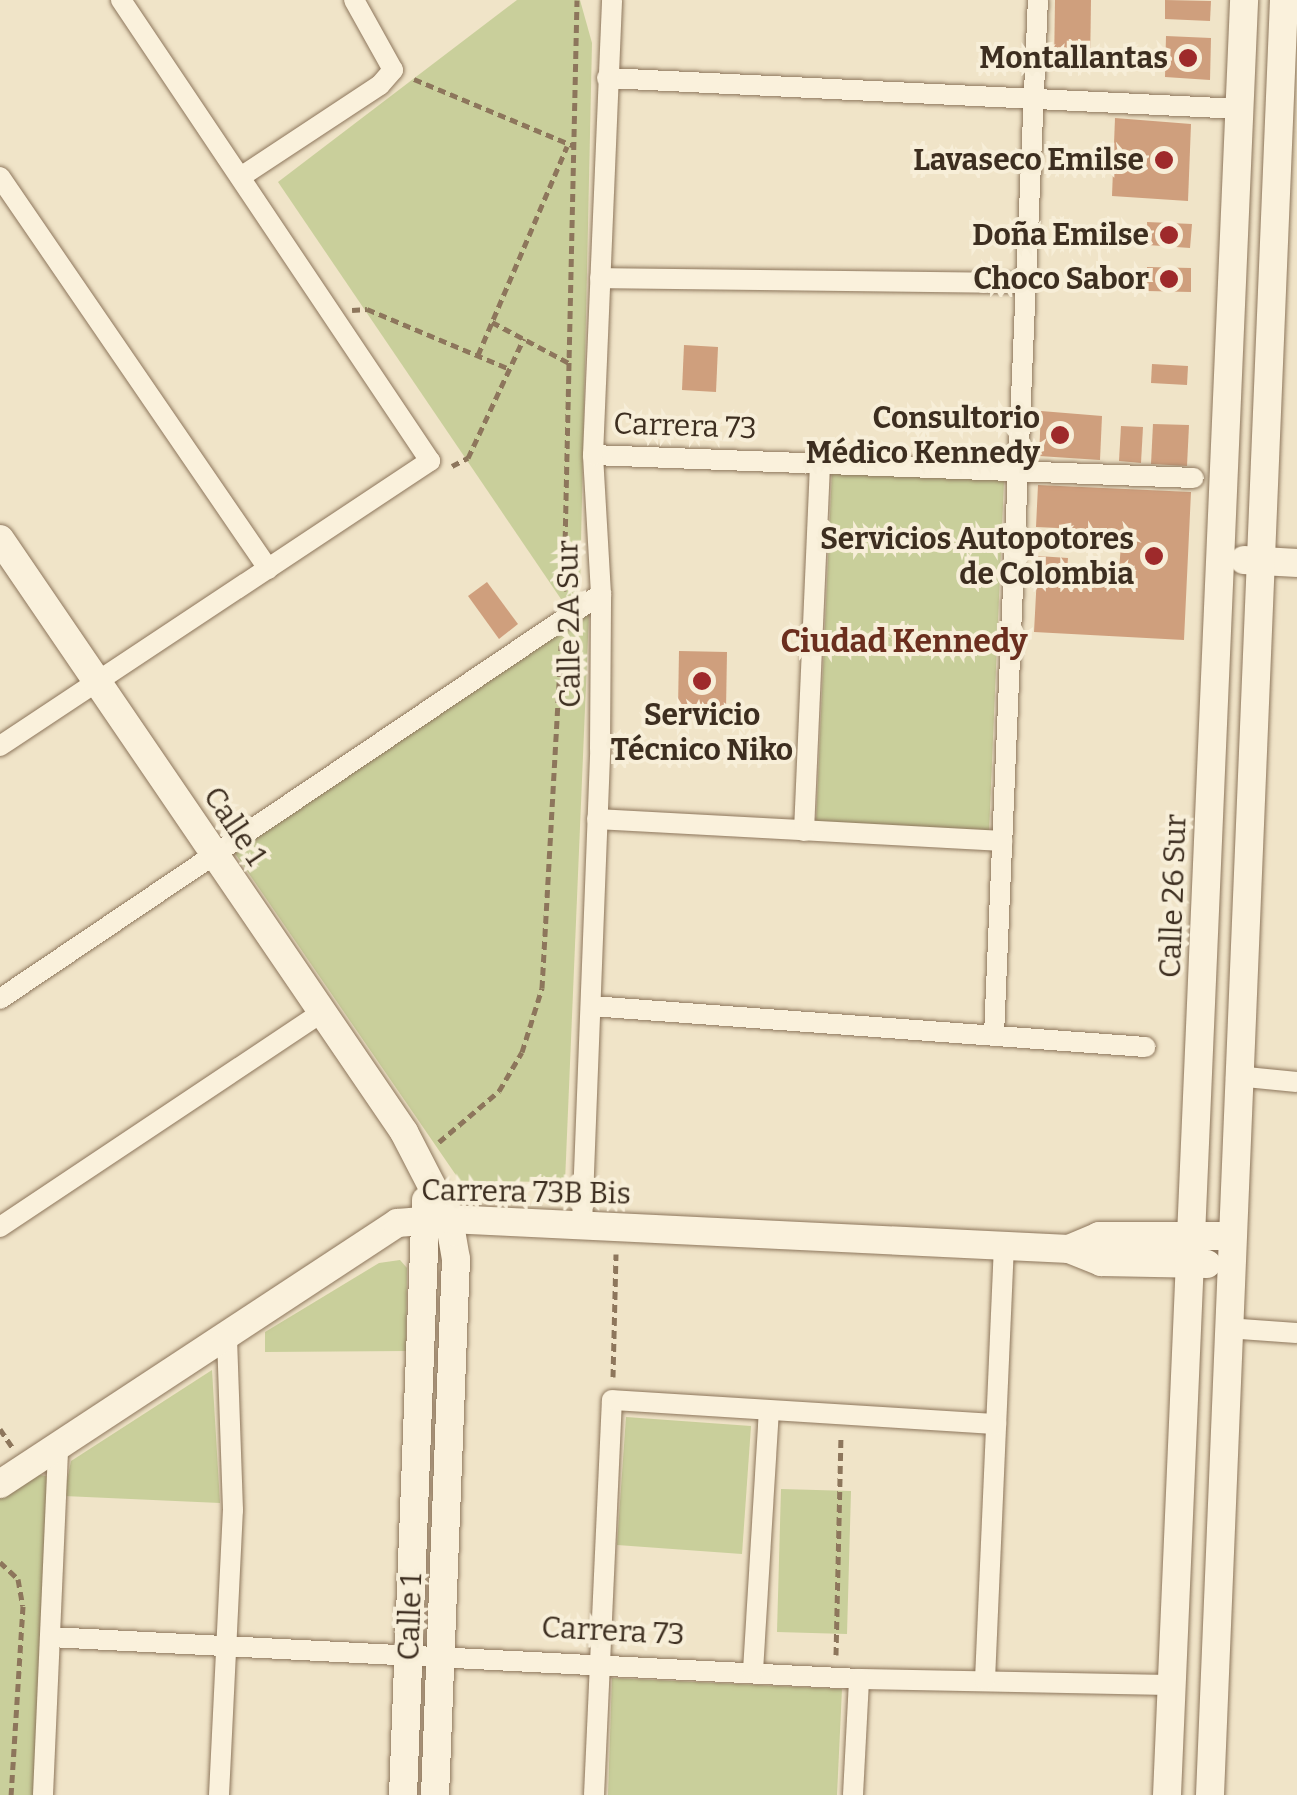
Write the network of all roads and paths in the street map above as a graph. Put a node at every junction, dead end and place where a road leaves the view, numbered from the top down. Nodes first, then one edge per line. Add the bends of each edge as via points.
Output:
1 (121, 0) edge
2 (354, 0) edge
3 (577, 0) edge
4 (602, 0) edge
5 (1038, 0) edge
6 (1244, 0) edge
7 (1284, 0) edge
8 (610, 11) edge
9 (393, 70) junction
10 (607, 78) junction
11 (1034, 98) junction
12 (1240, 110) junction
13 (605, 145) junction
14 (570, 146) junction
15 (242, 176) junction
16 (0, 177) edge
17 (600, 278) junction
18 (1026, 283) junction
19 (336, 319) junction
20 (492, 322) junction
21 (524, 338) junction
22 (478, 355) junction
23 (568, 362) junction
24 (510, 370) junction
25 (596, 375) junction
26 (593, 455) junction
27 (430, 460) junction
28 (820, 464) junction
29 (1018, 471) junction
30 (1194, 478) dead end
31 (0, 539) edge
32 (1220, 558) junction
33 (1258, 560) junction
34 (1297, 562) edge
35 (268, 569) junction
36 (601, 594) junction
37 (563, 621) junction
38 (98, 682) junction
39 (0, 746) edge
40 (597, 820) junction
41 (804, 831) junction
42 (1002, 841) junction
43 (214, 854) junction
44 (0, 999) edge
45 (590, 1006) junction
46 (322, 1012) junction
47 (994, 1036) junction
48 (1145, 1046) dead end
49 (1236, 1076) junction
50 (1297, 1082) edge
51 (422, 1149) junction
52 (438, 1219) junction
53 (582, 1225) junction
54 (617, 1226) junction
55 (0, 1227) edge
56 (1004, 1246) junction
57 (1230, 1250) junction
58 (1190, 1252) junction
59 (1226, 1328) junction
60 (1297, 1333) edge
61 (228, 1334) junction
62 (612, 1400) junction
63 (769, 1411) junction
64 (842, 1415) junction
65 (996, 1424) junction
66 (58, 1446) junction
67 (0, 1484) edge
68 (0, 1562) edge
69 (50, 1636) junction
70 (226, 1644) junction
71 (408, 1657) junction
72 (441, 1658) junction
73 (601, 1662) junction
74 (753, 1671) junction
75 (836, 1678) junction
76 (859, 1679) junction
77 (986, 1680) junction
78 (1172, 1685) junction
79 (11, 1795) edge
80 (43, 1795) edge
81 (219, 1795) edge
82 (403, 1795) edge
83 (435, 1795) edge
84 (594, 1795) edge
85 (853, 1795) edge
86 (1167, 1795) edge
87 (1210, 1795) edge

1 - 15 street
2 - 9 street
3 - 14 path
4 - 8 street, Calle 2A Sur
5 - 11 street
6 - 12 main road, Calle 26 Sur
7 - 33 main road
8 - 10 street, Calle 2A Sur
9 - 14 path
9 - 15 street
10 - 11 street
10 - 13 street, Calle 2A Sur
11 - 12 street
11 - 18 street
12 - 32 main road, Calle 26 Sur
13 - 14 path
13 - 17 street, Calle 2A Sur
14 - 20 path
14 - 23 path
15 - 19 street
16 - 35 street
17 - 18 street
17 - 25 street, Calle 2A Sur
18 - 29 street
19 - 22 path via 367,308
19 - 27 street
20 - 21 path
20 - 22 path
21 - 23 path
21 - 24 path
22 - 24 path
23 - 25 path
23 - 37 path
24 - 27 path via 468,458 456,467
25 - 26 street, Calle 2A Sur
26 - 28 street, Carrera 73
26 - 36 street, Calle 2A Sur
27 - 35 street
28 - 29 street, Carrera 73
28 - 41 street
29 - 30 street, Carrera 73
29 - 42 street
31 - 38 main road, Calle 1
32 - 33 main road
32 - 58 main road, Calle 26 Sur
33 - 34 main road
33 - 49 main road
35 - 38 street
36 - 37 street
36 - 40 street, Calle 2A Sur
37 - 43 street
37 - 51 path via 548,793 542,988 522,1052 499,1092 465,1126
38 - 39 street
38 - 43 main road, Calle 1
40 - 41 street
40 - 45 street, Calle 2A Sur
41 - 42 street
42 - 47 street
43 - 44 street
43 - 46 main road, Calle 1
45 - 47 street
45 - 53 street, Calle 2A Sur
46 - 51 main road, Calle 1
46 - 55 street
47 - 48 street
49 - 50 street
49 - 57 main road
51 - 52 main road, Calle 1
52 - 53 main road, Carrera 73B Bis
52 - 61 main road, Carrera 73B Bis via 397,1223 368,1238
52 - 71 main road, Calle 1
52 - 72 main road, Calle 1 via 456,1259
53 - 54 main road, Carrera 73B Bis
54 - 56 main road, Carrera 73B Bis
54 - 62 path
56 - 58 main road, Carrera 73B Bis via 1069,1249 1101,1262
56 - 65 street
57 - 58 main road, Carrera 73B Bis
57 - 59 main road
58 - 78 main road, Calle 26 Sur
59 - 60 street
59 - 87 main road
61 - 66 main road, Carrera 73B Bis
61 - 70 street via 233,1510
62 - 63 street
62 - 73 street
63 - 64 street
63 - 74 street
64 - 65 street
64 - 75 path
65 - 77 street
66 - 67 main road, Carrera 73B Bis
66 - 69 street
68 - 79 path via 18,1579 22,1606
69 - 70 street, Carrera 73
69 - 80 street
70 - 71 street, Carrera 73
70 - 81 street
71 - 72 street, Carrera 73
71 - 82 main road, Calle 1
72 - 73 street, Carrera 73
72 - 83 main road, Calle 1
73 - 74 street, Carrera 73
73 - 84 street
74 - 75 street, Carrera 73
75 - 76 street, Carrera 73
76 - 77 street, Carrera 73
76 - 85 street
77 - 78 street, Carrera 73
78 - 86 main road, Calle 26 Sur

